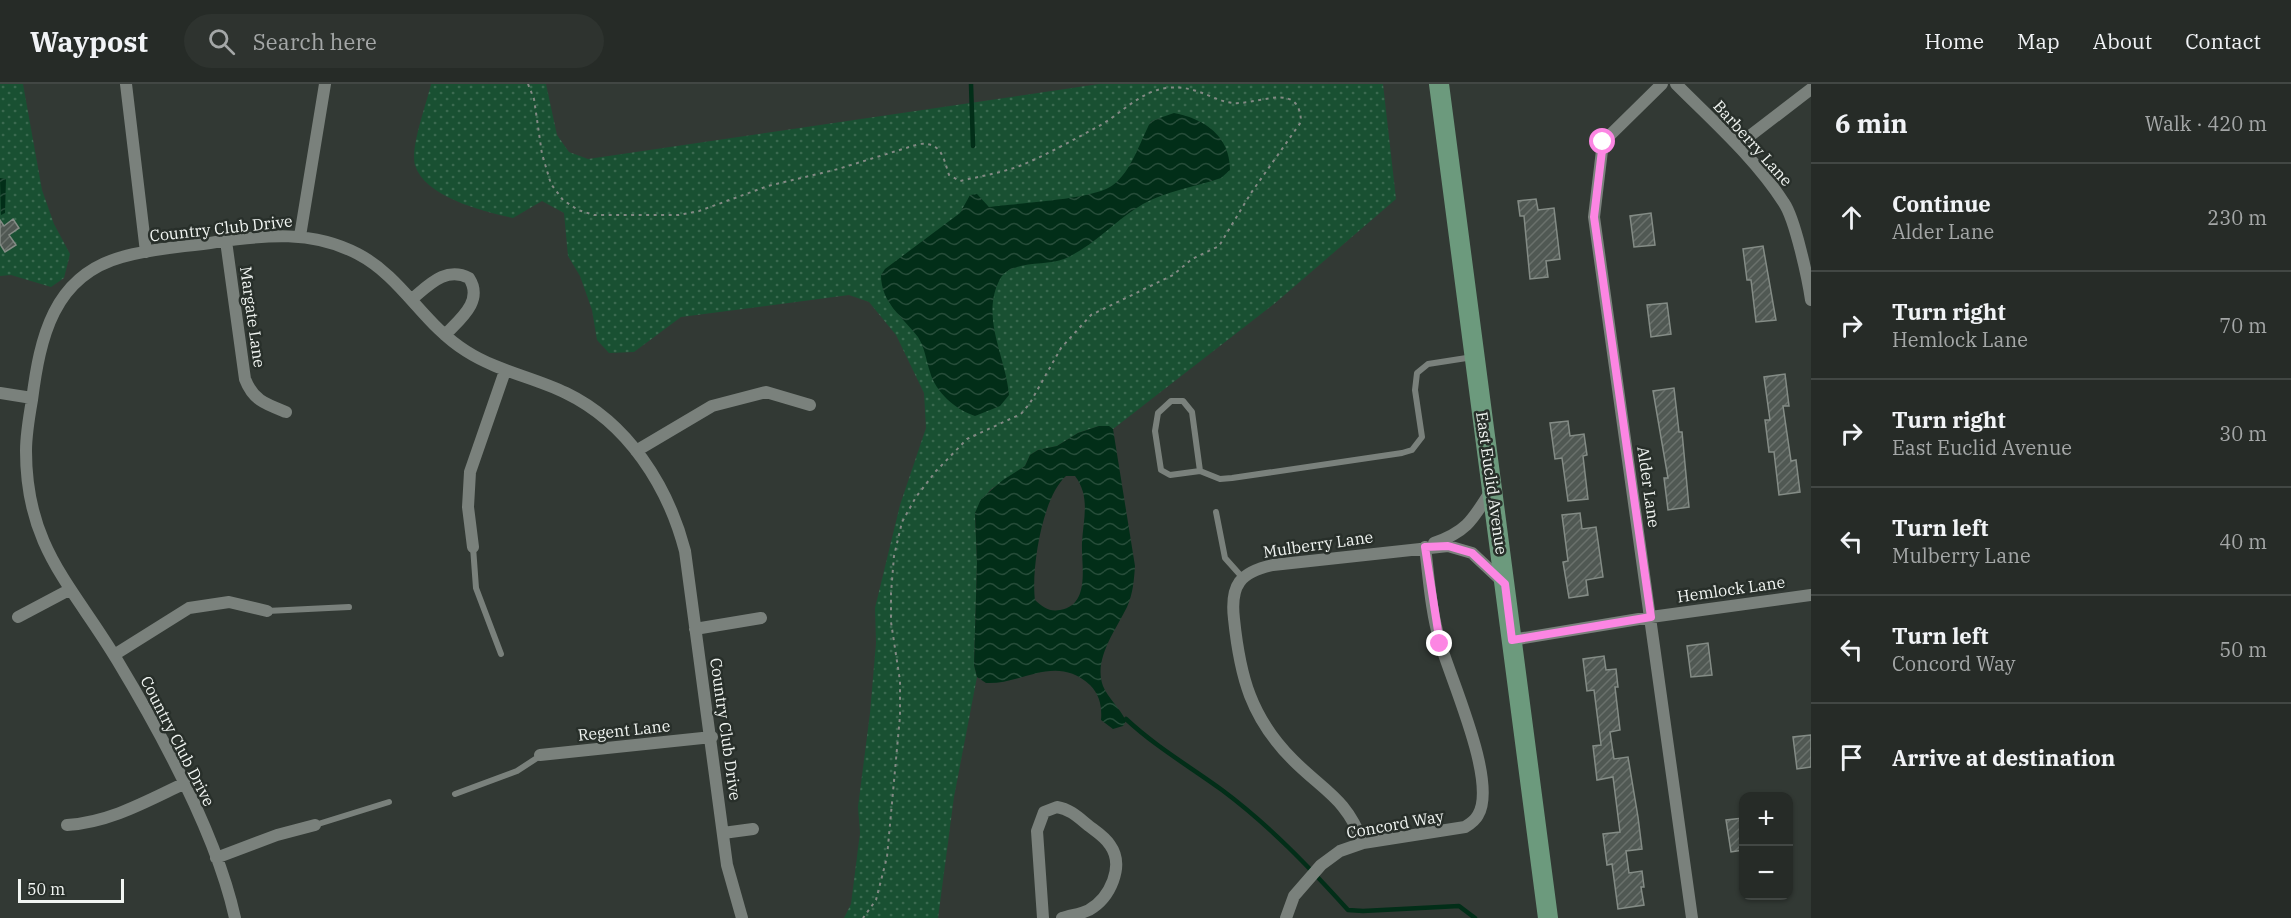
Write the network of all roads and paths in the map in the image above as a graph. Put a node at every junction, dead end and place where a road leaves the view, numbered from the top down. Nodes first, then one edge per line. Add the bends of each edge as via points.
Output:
1 (126, 84) edge
2 (325, 84) edge
3 (528, 84) edge
4 (1439, 84) edge
5 (1662, 84) edge
6 (1676, 84) edge
7 (1811, 89) edge
8 (1738, 145) junction
9 (300, 236) junction
10 (226, 241) junction
11 (146, 252) junction
12 (412, 299) junction
13 (1811, 300) edge
14 (445, 335) junction
15 (1475, 357) junction
16 (505, 371) junction
17 (0, 393) edge
18 (32, 398) junction
19 (810, 405) dead end
20 (286, 412) dead end
21 (636, 451) junction
22 (1200, 471) junction
23 (1492, 488) junction
24 (1216, 512) dead end
25 (473, 547) joint
26 (1425, 547) junction
27 (1242, 577) junction
28 (1505, 584) junction
29 (69, 590) junction
30 (1811, 595) edge
31 (349, 607) dead end
32 (267, 611) joint
33 (18, 617) dead end
34 (1651, 617) junction
35 (761, 618) dead end
36 (695, 629) junction
37 (1512, 640) junction
38 (501, 654) dead end
39 (114, 655) junction
40 (712, 737) junction
41 (540, 755) joint
42 (183, 784) junction
43 (455, 794) dead end
44 (388, 801) dead end
45 (67, 825) dead end
46 (315, 825) joint
47 (753, 830) dead end
48 (723, 833) junction
49 (1363, 843) junction
50 (216, 858) junction
51 (235, 918) edge
52 (742, 918) edge
53 (863, 918) edge
54 (1042, 918) edge
55 (1062, 918) edge
56 (1286, 918) edge
57 (1548, 918) edge
58 (1692, 918) edge

1 - 11 street
2 - 9 street
3 - 53 path via 550,184 563,200 594,215 679,215 699,211 784,181 838,170 929,143 942,153 949,175 960,181 1024,164 1096,128 1143,96 1183,86 1239,103 1291,95 1300,110 1301,122 1219,246 1173,275 1091,315 1061,348 1021,414 956,449 916,497 902,522 894,556 891,622 900,681 900,716 884,875 876,900
4 - 15 main road, East Euclid Avenue
5 - 34 street, Alder Lane via 1603,142 1594,217
6 - 8 street, Barberry Lane
7 - 8 street
8 - 13 street, Barberry Lane via 1786,205
9 - 10 street, Country Club Drive
9 - 12 street, Country Club Drive via 356,253 389,275
10 - 11 street, Country Club Drive
10 - 20 street, Margate Lane via 245,379 260,402
11 - 18 street, Country Club Drive via 104,264 87,274 56,305 40,348
12 - 14 street, Country Club Drive
12 - 14 street via 444,275 454,273 469,278 475,294 472,306
14 - 16 street, Country Club Drive via 477,358
15 - 22 lane via 1428,364 1417,373 1415,390 1422,437 1412,450 1232,478
15 - 23 main road, East Euclid Avenue
16 - 21 street, Country Club Drive via 567,393 592,408
16 - 25 street via 470,472 467,489
17 - 18 street
18 - 29 street, Country Club Drive via 26,450 32,502 49,556
19 - 21 street via 766,392 712,406
21 - 36 street, Country Club Drive via 654,474 678,524 686,551
22 - 22 lane via 1192,412 1183,401 1171,401 1158,412 1156,421 1161,470 1170,475
23 - 26 street, Mulberry Lane via 1469,524 1457,535
23 - 28 main road, East Euclid Avenue
24 - 27 lane via 1225,558
25 - 38 lane via 476,588
26 - 27 street, Mulberry Lane via 1273,565
26 - 28 street, Mulberry Lane via 1448,546 1472,553
26 - 49 street, Concord Way via 1440,644 1473,736 1482,785 1481,808 1465,827
27 - 49 street via 1232,607 1238,653 1251,702 1292,759 1344,806
28 - 37 main road, East Euclid Avenue
29 - 33 street
29 - 39 street, Country Club Drive
30 - 34 street, Hemlock Lane
31 - 32 lane
32 - 39 street via 229,602 189,608
34 - 37 street, Hemlock Lane
34 - 58 street, Alder Lane
35 - 36 street
36 - 40 street, Country Club Drive
37 - 57 main road, East Euclid Avenue
39 - 42 street, Country Club Drive
40 - 41 street, Regent Lane
40 - 48 street, Country Club Drive
41 - 43 lane via 517,771
42 - 45 street via 109,819
42 - 50 street, Country Club Drive
44 - 46 lane
46 - 50 street
47 - 48 street
48 - 52 street, Country Club Drive via 734,896
49 - 56 street, Concord Way via 1340,851 1321,866 1294,896
50 - 51 street, Country Club Drive
54 - 55 street via 1037,831 1044,812 1057,807 1071,812 1103,837 1112,847 1116,867 1108,892 1099,903 1088,911

